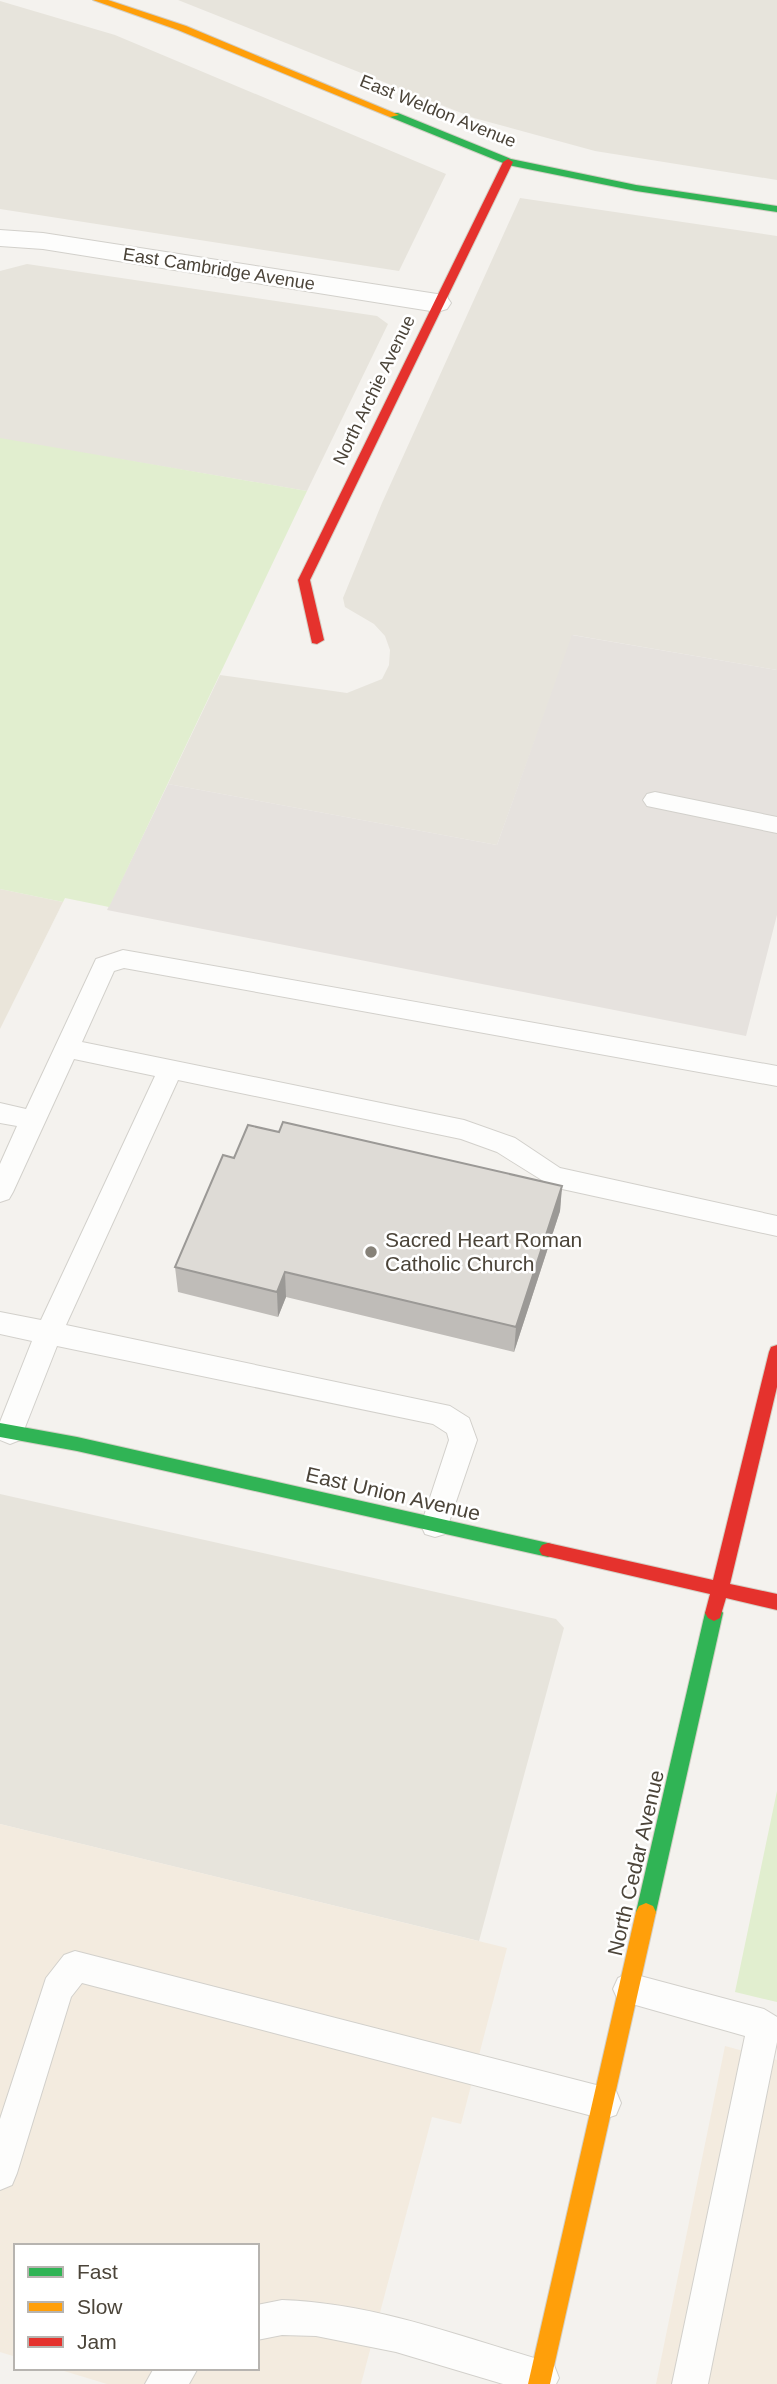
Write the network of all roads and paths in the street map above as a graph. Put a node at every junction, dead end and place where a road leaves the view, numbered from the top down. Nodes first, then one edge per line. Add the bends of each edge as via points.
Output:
1 (98, 0) edge
2 (508, 162) junction
3 (777, 209) edge
4 (0, 238) edge
5 (437, 303) junction
6 (317, 640) dead end
7 (655, 800) dead end
8 (777, 825) edge
9 (67, 1048) junction
10 (170, 1070) junction
11 (777, 1076) edge
12 (0, 1113) edge
13 (34, 1119) junction
14 (0, 1192) edge
15 (777, 1226) edge
16 (0, 1323) edge
17 (49, 1332) junction
18 (777, 1352) edge
19 (5, 1431) edge
20 (435, 1525) junction
21 (719, 1589) junction
22 (777, 1602) edge
23 (629, 1989) junction
24 (771, 2027) edge
25 (604, 2103) junction
26 (0, 2174) edge
27 (259, 2322) edge
28 (178, 2370) edge
29 (540, 2381) edge
30 (163, 2384) edge
31 (690, 2384) edge

1 - 2 street, East Weldon Avenue via 182,28
2 - 3 street, East Weldon Avenue via 636,188
2 - 5 street, North Archie Avenue
4 - 5 street, East Cambridge Avenue
5 - 6 street, North Archie Avenue via 304,580
7 - 8 lane
9 - 10 lane
9 - 11 lane via 105,965 123,959
9 - 13 lane
10 - 15 lane via 464,1130 506,1145 553,1177
10 - 17 lane
12 - 13 lane
13 - 14 lane
16 - 17 lane
17 - 19 lane
17 - 20 lane via 440,1413 459,1426 463,1440
18 - 21 street, North Cedar Avenue
19 - 20 street, East Union Avenue
20 - 21 street, East Union Avenue
21 - 22 street, East Union Avenue
21 - 23 street, North Cedar Avenue
23 - 24 lane
23 - 25 street, North Cedar Avenue
24 - 31 lane
25 - 26 lane via 75,1966 57,1989
25 - 29 street, North Cedar Avenue
27 - 29 lane via 271,2316 355,2325
28 - 30 lane

